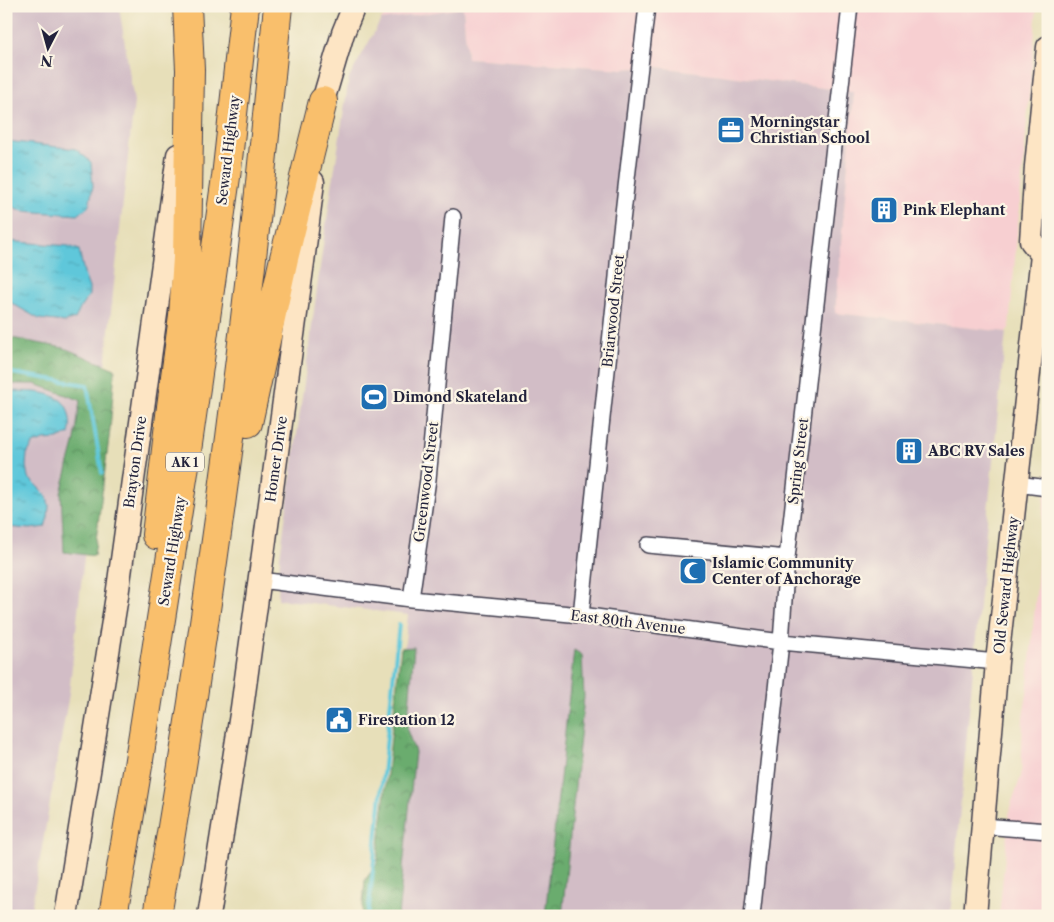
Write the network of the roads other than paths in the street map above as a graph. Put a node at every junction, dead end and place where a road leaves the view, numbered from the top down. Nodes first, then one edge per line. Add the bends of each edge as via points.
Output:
1 (186, 6) edge
2 (245, 6) edge
3 (278, 6) edge
4 (354, 6) edge
5 (647, 6) edge
6 (850, 6) edge
7 (1048, 47) edge
8 (323, 102) junction
9 (453, 216) dead end
10 (1045, 252) edge
11 (1017, 484) junction
12 (1048, 488) edge
13 (648, 545) dead end
14 (787, 558) junction
15 (260, 580) junction
16 (411, 599) junction
17 (581, 615) junction
18 (204, 624) junction
19 (781, 642) junction
20 (997, 662) junction
21 (983, 826) junction
22 (1048, 831) edge
23 (113, 915) edge
24 (66, 916) edge
25 (157, 916) edge
26 (209, 916) edge
27 (752, 916) edge
28 (975, 916) edge

1 - 23 highway via 190,70 188,232 183,316
1 - 24 street, Brayton Drive via 178,157 117,593
2 - 23 highway, Seward Highway / AK 1 via 226,177 184,472
3 - 18 highway via 241,350
4 - 8 street, Homer Drive
5 - 17 street, Briarwood Street
6 - 14 street, Spring Street
7 - 10 street, Old Seward Highway via 1031,241
8 - 15 street, Homer Drive
8 - 18 highway via 284,258
9 - 16 street, Greenwood Street via 428,479
10 - 11 street, Old Seward Highway
11 - 12 street
11 - 20 street, Old Seward Highway
13 - 14 street
14 - 19 street, Spring Street
15 - 16 street, East 80th Avenue
15 - 26 street, Homer Drive
16 - 17 street, East 80th Avenue
17 - 19 street, East 80th Avenue
18 - 25 highway
19 - 20 street, East 80th Avenue
19 - 27 street, Spring Street
20 - 21 street, Old Seward Highway
21 - 22 street
21 - 28 street, Old Seward Highway

